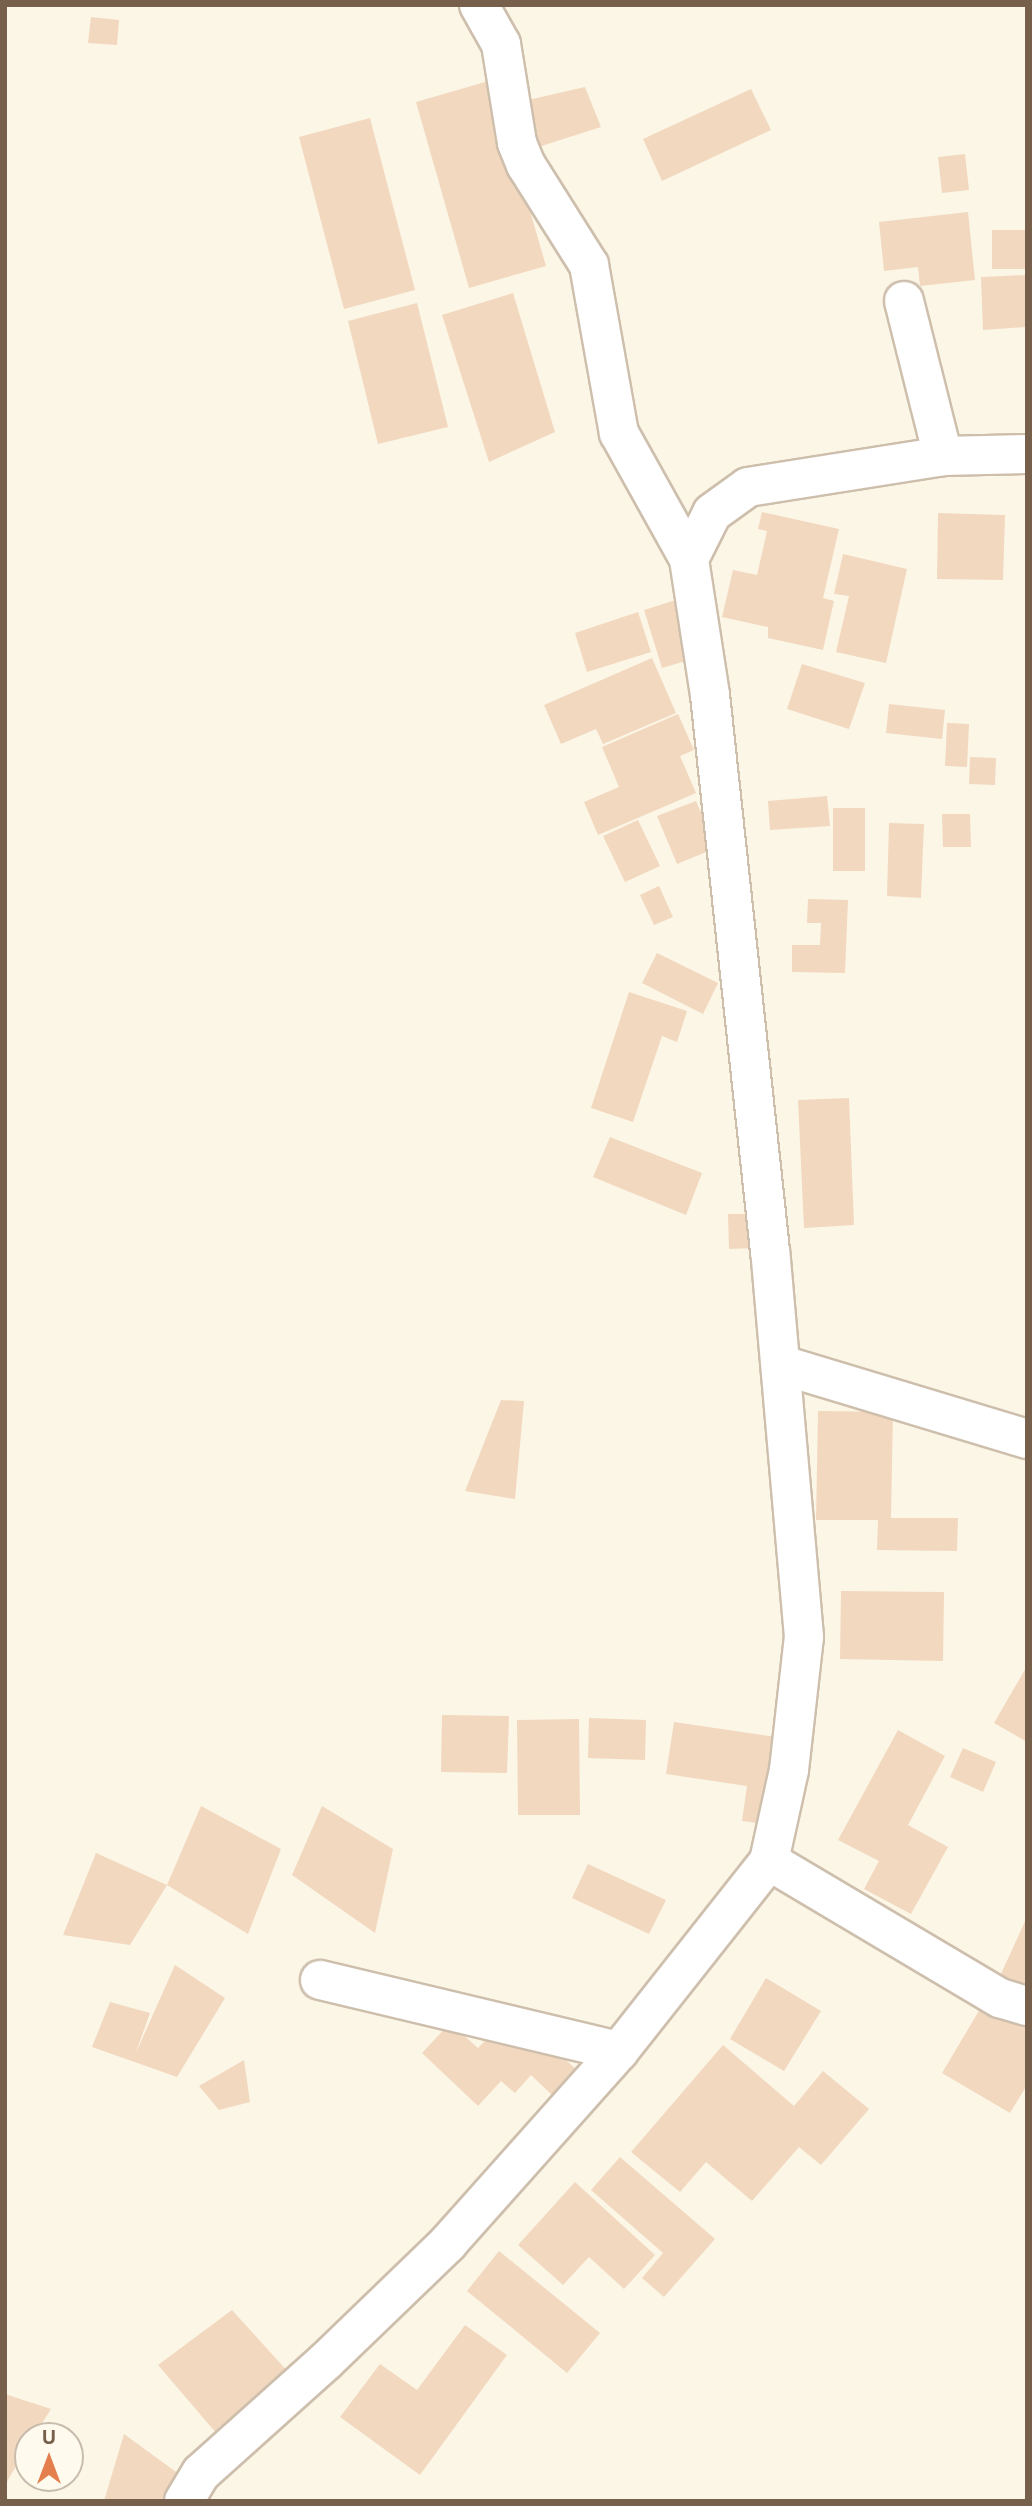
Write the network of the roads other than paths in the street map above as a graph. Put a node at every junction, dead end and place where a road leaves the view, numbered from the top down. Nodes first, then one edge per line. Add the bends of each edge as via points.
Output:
1 (479, 5) edge
2 (904, 301) dead end
3 (1027, 454) edge
4 (943, 456) junction
5 (689, 559) junction
6 (782, 1365) junction
7 (1027, 1439) edge
8 (769, 1861) junction
9 (320, 1980) dead end
10 (1027, 2006) edge
11 (620, 2051) junction
12 (184, 2501) edge

1 - 5 street via 500,44 517,143 526,165 589,265 619,433
2 - 4 street
3 - 4 street
4 - 5 street via 748,486 712,513
5 - 6 street via 710,695
6 - 7 street
6 - 8 street via 804,1637 789,1770
8 - 10 street via 988,1991
8 - 11 street
9 - 11 street
11 - 12 street via 448,2243 201,2473

